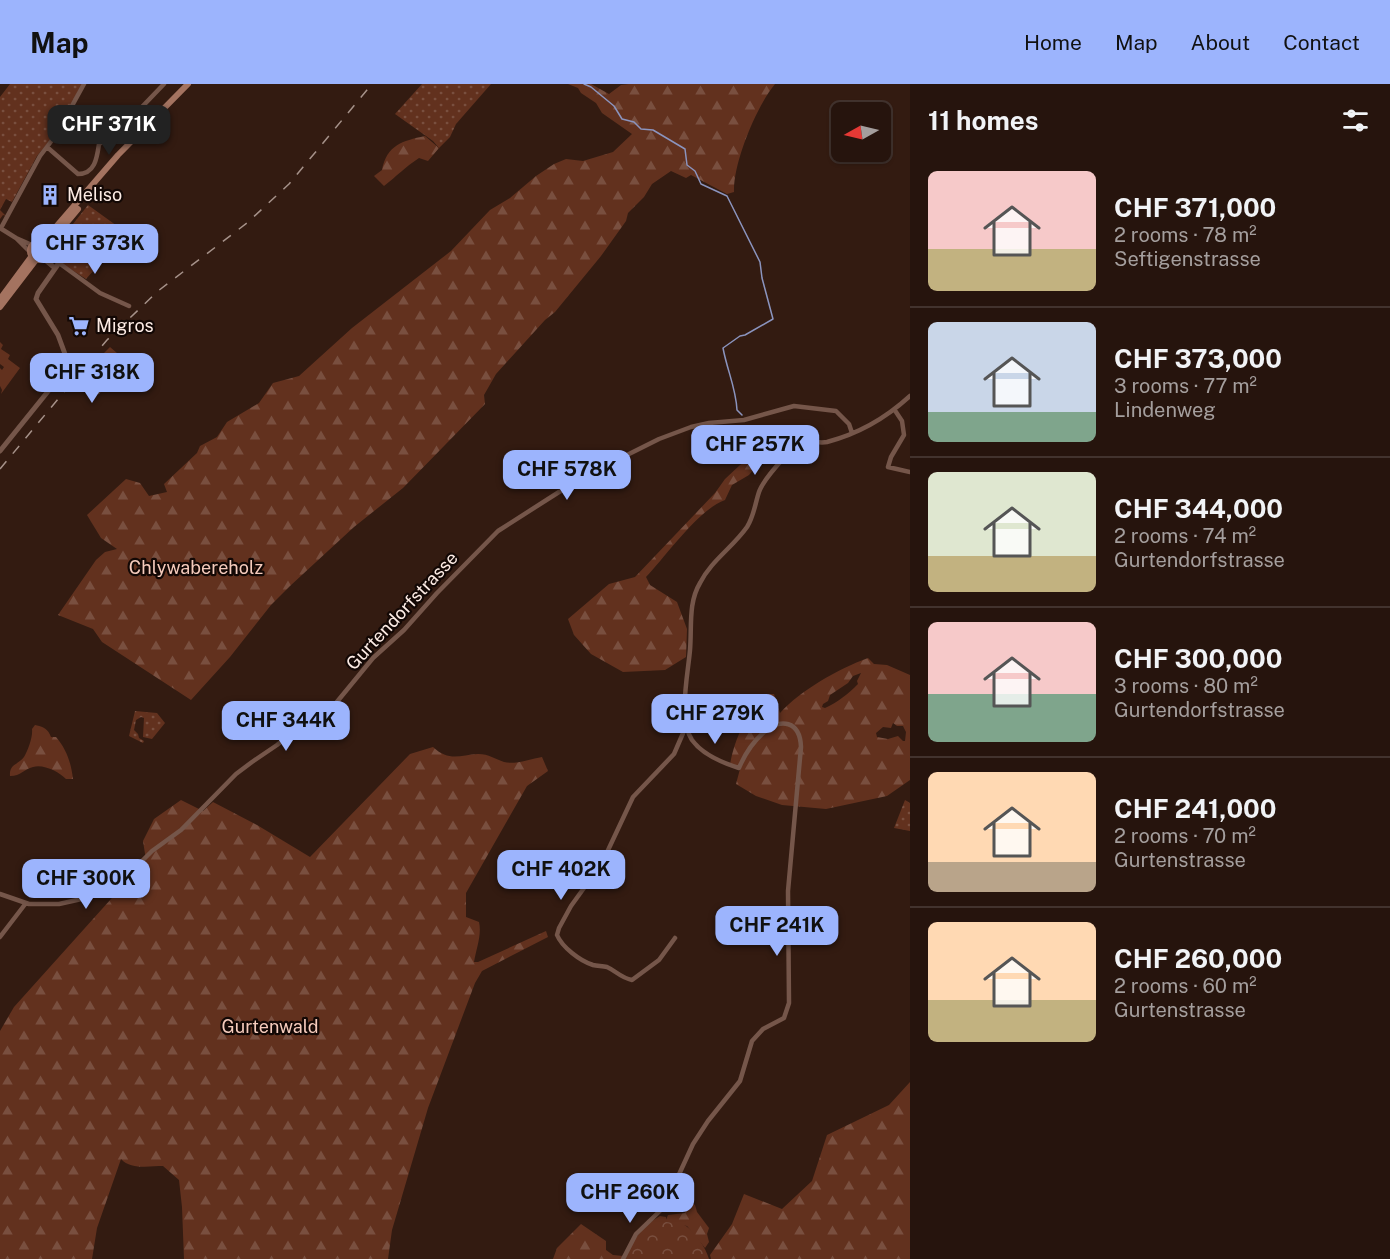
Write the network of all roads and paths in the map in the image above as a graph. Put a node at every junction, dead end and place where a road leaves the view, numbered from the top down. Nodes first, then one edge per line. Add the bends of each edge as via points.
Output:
1 (84, 84) edge
2 (164, 84) edge
3 (189, 84) edge
4 (47, 147) junction
5 (1, 228) edge
6 (44, 245) junction
7 (32, 253) junction
8 (46, 257) junction
9 (57, 266) junction
10 (0, 299) edge
11 (129, 306) dead end
12 (0, 307) edge
13 (64, 364) junction
14 (103, 382) dead end
15 (910, 396) edge
16 (894, 409) junction
17 (852, 434) junction
18 (0, 451) edge
19 (910, 472) edge
20 (687, 724) junction
21 (0, 894) edge
22 (26, 903) junction
23 (0, 937) edge
24 (675, 938) dead end
25 (623, 1259) edge

1 - 4 street
2 - 4 street via 115,135 99,144 96,162 87,172 78,174
3 - 6 main road via 118,155
4 - 5 street
5 - 7 street
6 - 7 main road via 37,242
6 - 8 main road
7 - 8 main road
7 - 10 main road
7 - 12 main road
8 - 9 street
9 - 11 street
9 - 13 street via 36,297 62,346
13 - 14 street via 81,375 89,392 98,392
13 - 18 street via 58,379
15 - 16 street
16 - 17 street
16 - 19 street via 902,421 904,435 888,467
17 - 20 street via 798,445 767,477 747,526 700,582 693,604 685,686
17 - 22 street, Gurtendorfstrasse via 849,424 836,411 785,407 744,420 709,423 676,432 559,492 498,531 373,658 336,703 236,774 181,830 124,879 86,898 59,904
20 - 24 street via 674,754 633,797 602,863 571,906 557,935 582,960 632,980 659,960
20 - 25 street via 695,744 739,768 760,736 774,726 789,724 800,736 788,891 789,1009 782,1020 763,1029 752,1041 740,1081 693,1144 664,1207 636,1234
21 - 22 street, Gurtendorfstrasse
22 - 23 street

